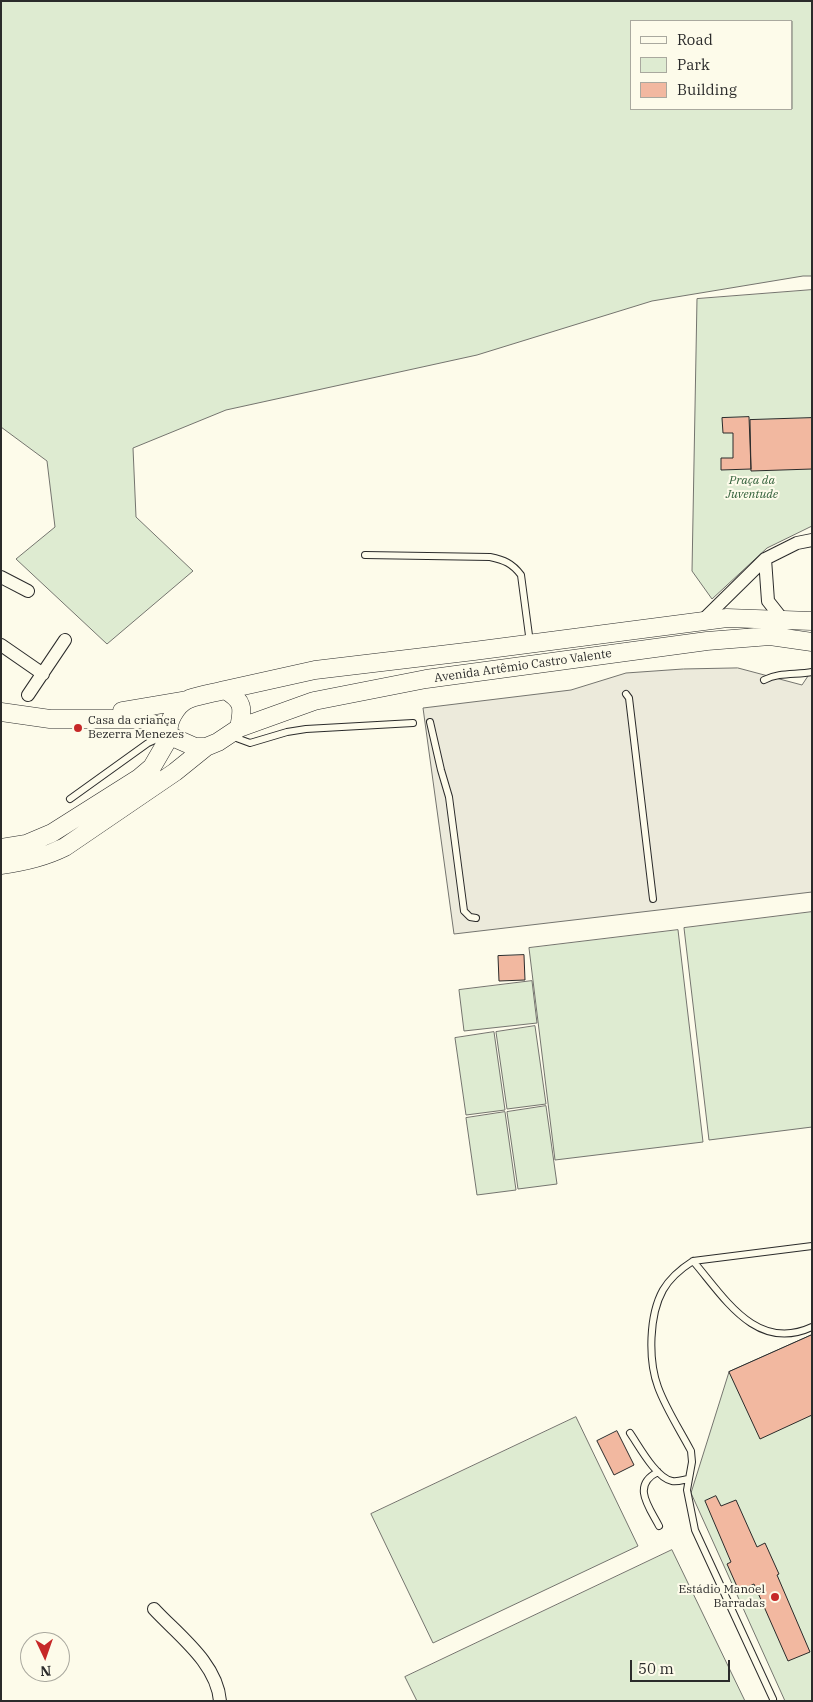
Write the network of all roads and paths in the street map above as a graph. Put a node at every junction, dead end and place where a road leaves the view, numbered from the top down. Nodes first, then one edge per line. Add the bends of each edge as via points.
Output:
1 (812, 540) edge
2 (365, 555) dead end
3 (765, 559) junction
4 (1, 577) edge
5 (28, 591) dead end
6 (783, 620) junction
7 (702, 621) junction
8 (812, 621) edge
9 (65, 640) dead end
10 (812, 642) edge
11 (1, 644) edge
12 (530, 644) junction
13 (812, 672) edge
14 (43, 674) junction
15 (764, 680) dead end
16 (225, 690) junction
17 (626, 694) dead end
18 (28, 695) dead end
19 (187, 700) junction
20 (1, 712) edge
21 (95, 718) junction
22 (430, 722) dead end
23 (413, 723) dead end
24 (235, 732) junction
25 (169, 733) junction
26 (206, 747) junction
27 (70, 799) dead end
28 (1, 848) edge
29 (1, 866) edge
30 (653, 899) dead end
31 (476, 918) dead end
32 (812, 1246) edge
33 (693, 1261) junction
34 (812, 1327) edge
35 (630, 1433) dead end
36 (658, 1472) junction
37 (688, 1479) junction
38 (659, 1526) dead end
39 (154, 1610) dead end
40 (773, 1699) dead end
41 (220, 1701) edge

1 - 3 street via 797,543
2 - 12 lane via 490,557 508,562 521,575
3 - 6 street via 768,601
3 - 7 street
4 - 5 street
6 - 7 main road via 727,618
6 - 8 main road
7 - 12 main road
9 - 14 street
10 - 24 main road, Avenida Artêmio Castro Valente via 770,636 707,640 426,679 314,701
11 - 14 street
12 - 16 main road via 306,672
13 - 15 lane
14 - 18 street
16 - 19 main road
16 - 24 main road via 235,696 243,713
17 - 30 lane via 630,698
19 - 21 main road
19 - 25 main road via 173,715
20 - 21 main road via 50,719
21 - 25 main road via 142,719
22 - 31 lane via 450,798 464,911
23 - 24 lane via 306,729 250,742 237,740
24 - 26 main road
25 - 26 main road via 191,745
25 - 27 lane via 148,743
25 - 28 main road via 152,767 139,778 52,834 26,844
26 - 29 main road via 176,772 66,847
32 - 33 lane
33 - 34 lane via 738,1314 754,1326 769,1332 786,1333 799,1333
33 - 37 lane via 675,1274 663,1290 651,1338 652,1365 658,1388 691,1452
35 - 36 lane
36 - 37 lane via 672,1481
36 - 38 lane via 649,1476 643,1486
37 - 40 lane via 686,1490 695,1530
39 - 41 street via 200,1657 212,1675

